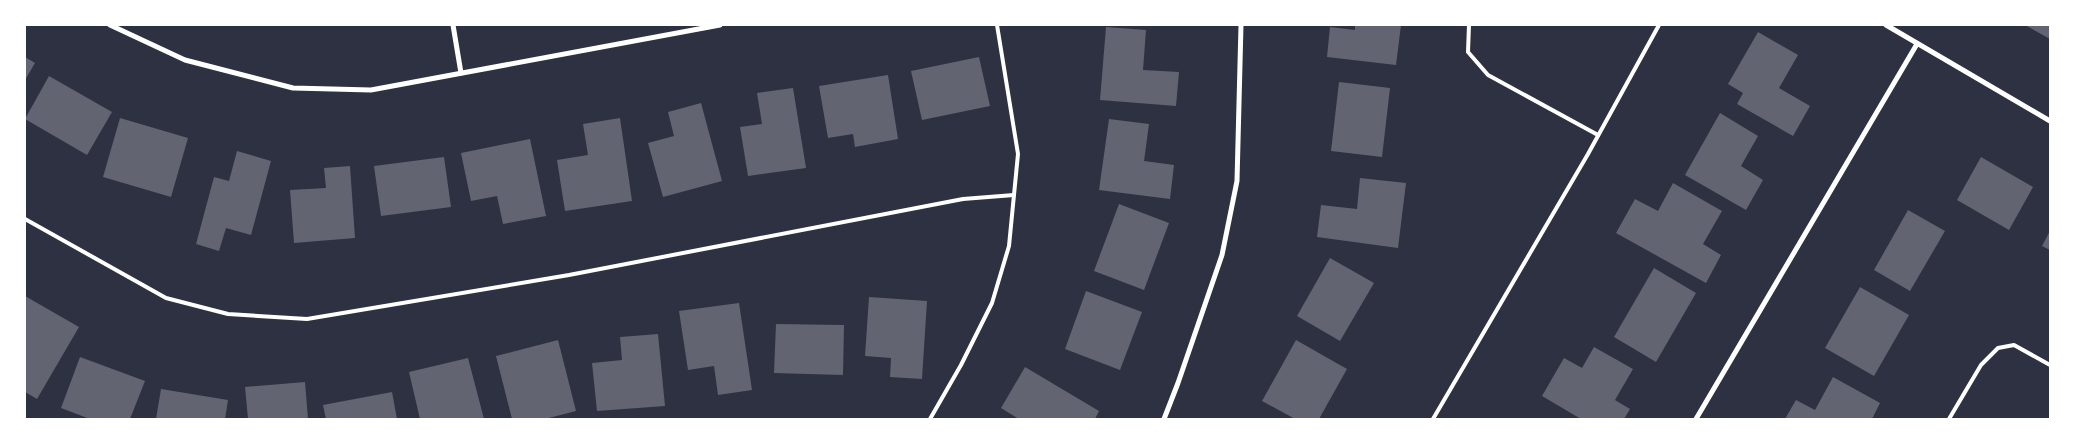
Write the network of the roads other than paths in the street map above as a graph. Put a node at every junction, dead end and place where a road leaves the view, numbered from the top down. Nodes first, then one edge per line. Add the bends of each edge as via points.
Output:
1 (110, 25) edge
2 (453, 25) edge
3 (720, 25) edge
4 (997, 25) edge
5 (1241, 25) edge
6 (1469, 25) edge
7 (1659, 25) edge
8 (1886, 25) edge
9 (1917, 44) junction
10 (461, 73) junction
11 (2050, 121) edge
12 (1598, 135) junction
13 (1014, 195) junction
14 (25, 219) edge
15 (2050, 365) edge
16 (930, 419) edge
17 (1164, 419) edge
18 (1434, 419) edge
19 (1696, 419) edge
20 (1949, 419) edge

1 - 10 street via 185,60 293,88 371,90
2 - 10 street
3 - 10 street
4 - 13 lane via 1018,154
5 - 17 street via 1238,181 1222,254
6 - 12 lane via 1468,52 1488,75
7 - 12 lane
8 - 9 street
9 - 11 street
9 - 19 street
12 - 18 lane
13 - 14 lane via 963,199 569,275 307,319 228,314 166,298
13 - 16 lane via 1009,246 992,302
15 - 20 lane via 2014,345 1998,348 1981,364

